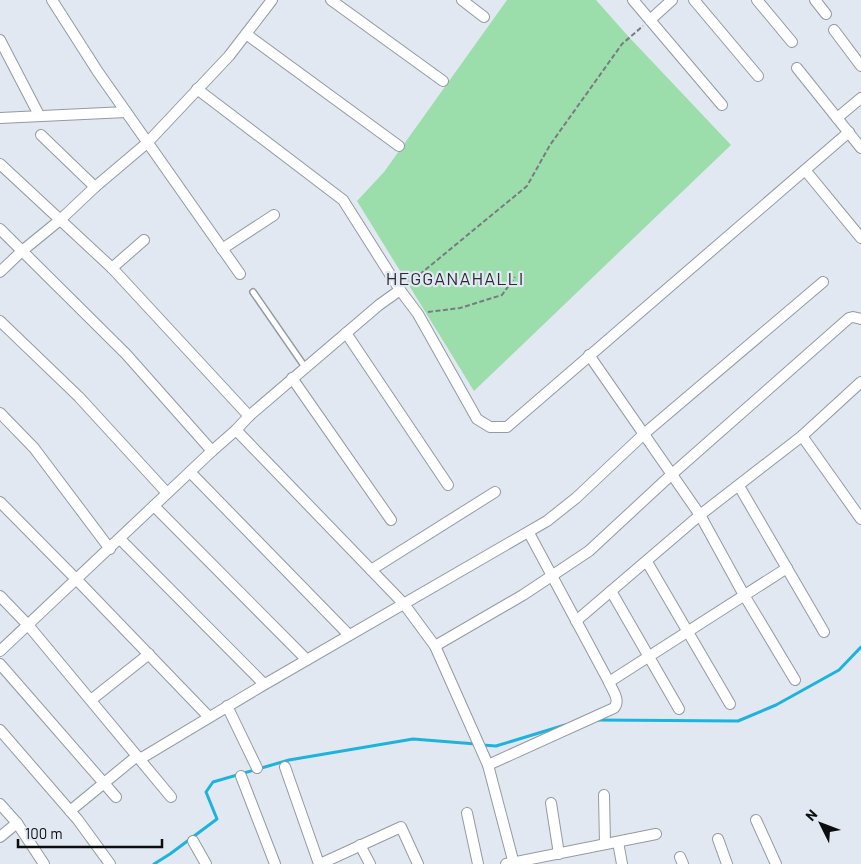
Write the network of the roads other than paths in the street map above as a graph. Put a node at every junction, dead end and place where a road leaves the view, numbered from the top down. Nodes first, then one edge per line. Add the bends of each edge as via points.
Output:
1 (52, 0) edge
2 (272, 0) edge
3 (331, 0) edge
4 (462, 0) edge
5 (633, 0) edge
6 (672, 0) edge
7 (694, 0) edge
8 (757, 0) edge
9 (815, 0) edge
10 (826, 14) dead end
11 (484, 17) dead end
12 (650, 20) junction
13 (834, 30) dead end
14 (246, 34) junction
15 (0, 40) edge
16 (792, 42) dead end
17 (861, 66) edge
18 (797, 68) dead end
19 (758, 76) dead end
20 (443, 81) dead end
21 (197, 89) junction
22 (861, 98) edge
23 (722, 105) dead end
24 (126, 112) junction
25 (39, 115) junction
26 (0, 118) edge
27 (837, 118) junction
28 (849, 132) junction
29 (41, 135) dead end
30 (147, 143) junction
31 (399, 146) dead end
32 (861, 148) edge
33 (0, 164) edge
34 (805, 170) junction
35 (95, 187) junction
36 (274, 214) dead end
37 (60, 220) junction
38 (0, 229) edge
39 (861, 238) edge
40 (144, 240) dead end
41 (222, 249) junction
42 (22, 251) junction
43 (112, 268) junction
44 (0, 272) edge
45 (240, 274) dead end
46 (823, 282) dead end
47 (400, 290) junction
48 (253, 292) dead end
49 (861, 319) edge
50 (0, 321) edge
51 (346, 333) junction
52 (589, 355) junction
53 (305, 368) junction
54 (292, 378) junction
55 (861, 382) edge
56 (0, 413) edge
57 (249, 416) junction
58 (236, 430) junction
59 (645, 434) junction
60 (802, 436) junction
61 (212, 452) junction
62 (190, 472) junction
63 (671, 475) junction
64 (448, 484) dead end
65 (739, 486) junction
66 (495, 492) dead end
67 (168, 493) junction
68 (0, 502) edge
69 (154, 506) junction
70 (700, 515) junction
71 (861, 519) edge
72 (391, 520) dead end
73 (529, 533) junction
74 (120, 540) junction
75 (110, 549) junction
76 (647, 562) junction
77 (787, 568) junction
78 (371, 570) junction
79 (552, 577) junction
80 (77, 580) junction
81 (611, 591) junction
82 (744, 595) junction
83 (0, 596) edge
84 (404, 604) junction
85 (576, 621) junction
86 (28, 625) junction
87 (688, 631) junction
88 (824, 632) dead end
89 (349, 636) junction
90 (435, 646) junction
91 (0, 651) edge
92 (148, 654) junction
93 (649, 656) junction
94 (306, 660) junction
95 (0, 664) edge
96 (795, 680) dead end
97 (609, 682) junction
98 (264, 684) junction
99 (90, 700) junction
100 (730, 704) dead end
101 (227, 706) junction
102 (679, 709) dead end
103 (209, 717) junction
104 (0, 730) edge
105 (139, 757) junction
106 (488, 765) junction
107 (285, 767) dead end
108 (257, 768) dead end
109 (240, 776) dead end
110 (104, 783) junction
111 (604, 795) dead end
112 (116, 797) dead end
113 (172, 797) dead end
114 (551, 803) dead end
115 (0, 804) edge
116 (70, 811) junction
117 (466, 813) dead end
118 (756, 820) dead end
119 (17, 823) junction
120 (656, 834) dead end
121 (0, 837) edge
122 (718, 840) dead end
123 (193, 841) dead end
124 (618, 842) junction
125 (605, 844) junction
126 (360, 845) junction
127 (560, 854) junction
128 (44, 864) edge
129 (110, 864) edge
130 (206, 864) edge
131 (275, 864) edge
132 (320, 864) edge
133 (370, 864) edge
134 (418, 864) edge
135 (478, 864) edge
136 (511, 864) edge
137 (622, 864) edge
138 (727, 864) edge
139 (776, 864) edge

1 - 24 street
2 - 14 street
3 - 20 street
4 - 11 street
5 - 12 street
6 - 12 street
7 - 19 street
8 - 16 street
9 - 10 street
12 - 23 street
13 - 17 street
14 - 21 street
14 - 31 street
15 - 25 street
18 - 27 street
21 - 30 street
21 - 47 street via 343,200
22 - 27 street
24 - 25 street
24 - 30 street
25 - 26 street
27 - 28 street
28 - 32 street
28 - 34 street
29 - 35 street
30 - 35 street
30 - 41 street
33 - 37 street
34 - 39 street
34 - 52 street
35 - 37 street
36 - 41 street
37 - 42 street
37 - 43 street
38 - 42 street
40 - 43 street
41 - 45 street
42 - 44 street
42 - 61 street via 126,354
43 - 57 street
46 - 59 street
47 - 51 street
47 - 52 street via 418,314 477,419 490,427 507,427
48 - 53 lane
49 - 63 street via 849,318
50 - 67 street via 79,397
51 - 53 street
51 - 64 street
52 - 59 street
53 - 54 street
54 - 57 street
54 - 72 street
55 - 60 street
56 - 75 street via 34,448
57 - 58 street
58 - 61 street
58 - 78 street
59 - 63 street
59 - 73 street via 576,498
60 - 65 street
60 - 71 street
61 - 62 street
62 - 67 street
62 - 89 street
63 - 70 street
63 - 79 street via 597,544
65 - 70 street
65 - 77 street
66 - 78 street
67 - 69 street
68 - 80 street
69 - 74 street
69 - 94 street
70 - 76 street
70 - 82 street
73 - 79 street
73 - 84 street
74 - 75 street
74 - 98 street
75 - 80 street
76 - 81 street
76 - 87 street
77 - 82 street
77 - 88 street
78 - 84 street
79 - 85 street
79 - 90 street
80 - 86 street
80 - 92 street
81 - 85 street
81 - 93 street
82 - 87 street
82 - 96 street
83 - 86 street
84 - 89 street
84 - 90 street
85 - 97 street
86 - 91 street
86 - 99 street
87 - 93 street
87 - 100 street
89 - 94 street
90 - 106 street
92 - 99 street
92 - 103 street
93 - 97 street
93 - 102 street
94 - 98 street
95 - 110 street
97 - 106 street via 617,699 614,708
98 - 101 street
99 - 105 street
101 - 103 street
101 - 108 street
103 - 105 street
104 - 116 street
105 - 110 street
105 - 113 street
106 - 136 street
107 - 132 street
109 - 131 street
110 - 112 street
110 - 116 street
111 - 125 street
114 - 127 street
115 - 119 street
116 - 129 street
117 - 135 street
118 - 139 street
119 - 121 street
119 - 128 street
120 - 124 street
122 - 138 street
123 - 130 street
124 - 125 street
124 - 137 street
125 - 127 street
126 - 132 street
126 - 133 street
126 - 134 street via 401,827
127 - 136 street

